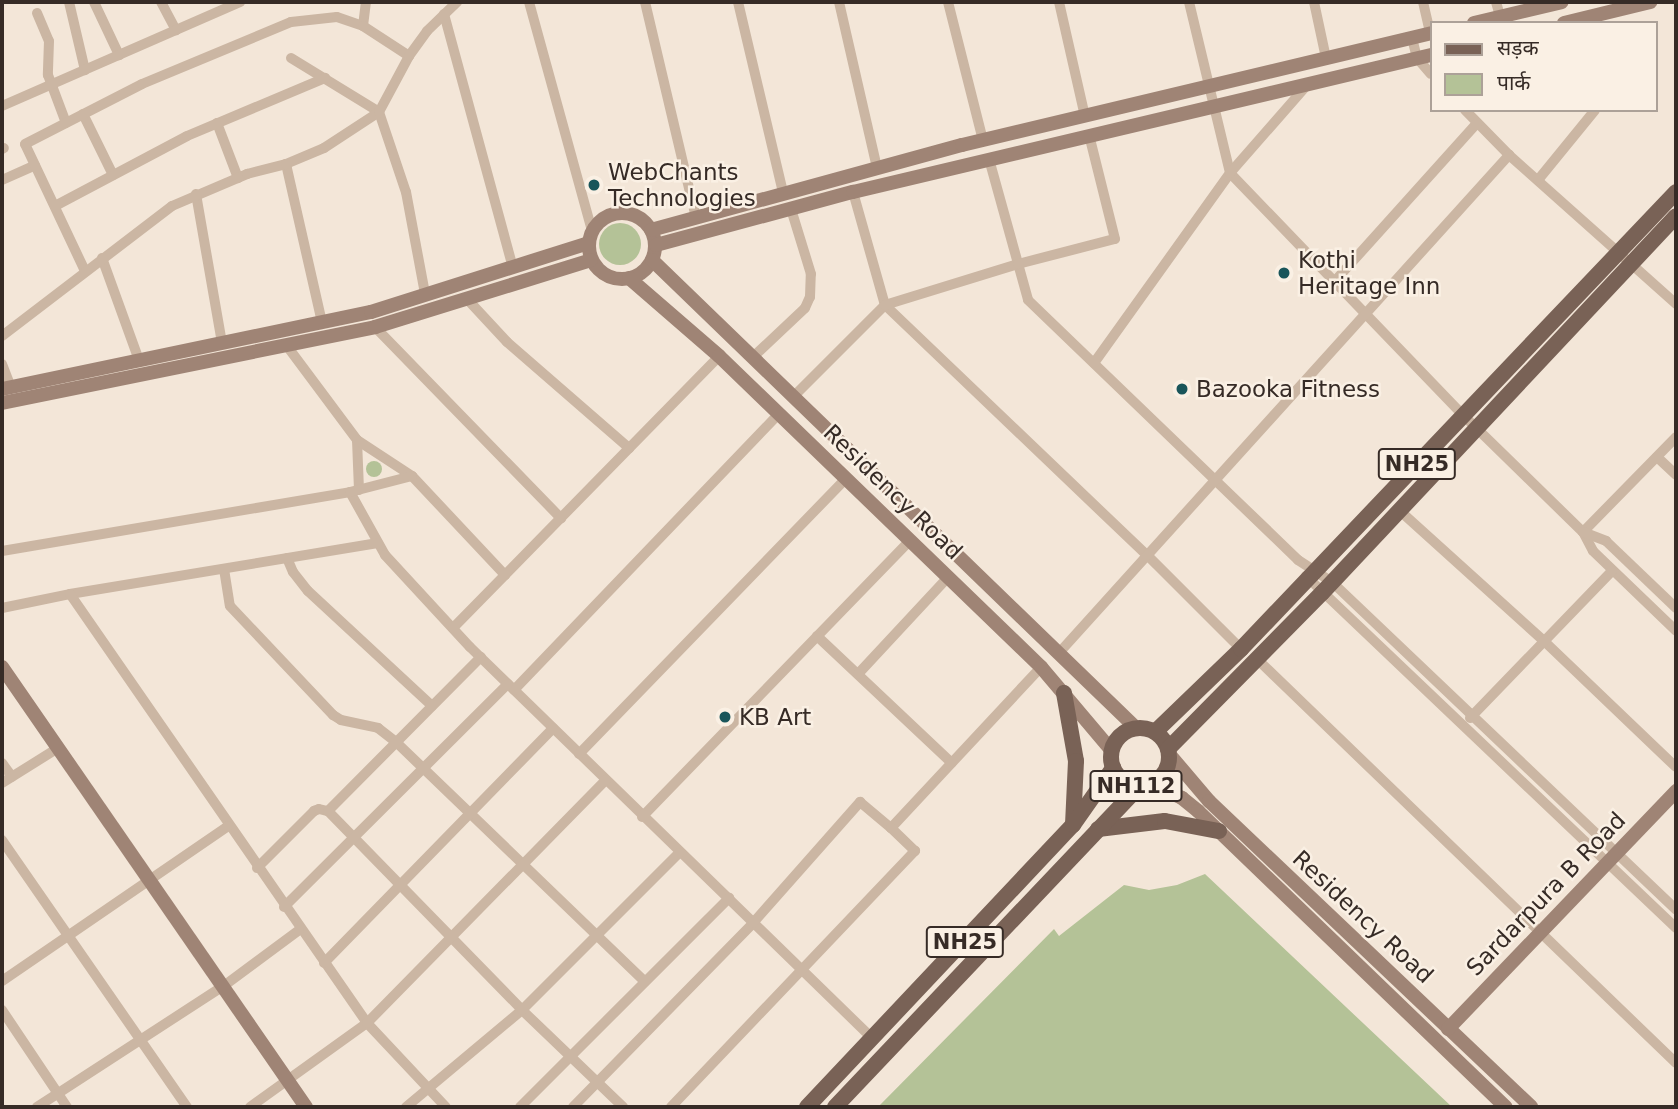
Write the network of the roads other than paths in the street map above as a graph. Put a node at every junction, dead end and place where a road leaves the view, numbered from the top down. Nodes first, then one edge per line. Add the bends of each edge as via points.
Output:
1 (69, 2) edge
2 (94, 2) edge
3 (161, 2) edge
4 (240, 2) edge
5 (366, 2) edge
6 (457, 2) edge
7 (528, 2) edge
8 (645, 2) edge
9 (738, 2) edge
10 (839, 2) edge
11 (948, 2) edge
12 (1059, 2) edge
13 (1189, 2) edge
14 (1314, 2) edge
15 (1423, 2) edge
16 (1562, 2) edge
17 (1650, 2) edge
18 (1498, 9) edge
19 (37, 13) dead end
20 (444, 15) junction
21 (1477, 21) edge
22 (1572, 21) edge
23 (363, 26) junction
24 (1430, 29) edge
25 (176, 30) junction
26 (1430, 33) edge
27 (1412, 38) junction
28 (119, 55) junction
29 (409, 56) junction
30 (1424, 57) edge
31 (291, 58) dead end
32 (1326, 58) junction
33 (85, 70) junction
34 (325, 78) junction
35 (1309, 83) junction
36 (52, 85) junction
37 (1207, 87) junction
38 (2, 106) edge
39 (1212, 106) junction
40 (379, 112) junction
41 (1467, 112) edge
42 (1593, 112) edge
43 (83, 114) junction
44 (1085, 116) junction
45 (66, 123) junction
46 (217, 123) junction
47 (1477, 123) junction
48 (1089, 135) junction
49 (983, 140) junction
50 (1509, 155) junction
51 (989, 159) junction
52 (286, 164) junction
53 (35, 165) junction
54 (877, 168) junction
55 (1230, 173) junction
56 (113, 175) junction
57 (238, 178) junction
58 (2, 180) edge
59 (1538, 180) junction
60 (853, 192) junction
61 (1676, 192) edge
62 (783, 193) junction
63 (197, 194) junction
64 (55, 206) junction
65 (791, 209) junction
66 (1676, 216) edge
67 (696, 217) junction
68 (651, 230) junction
69 (590, 237) junction
70 (656, 245) junction
71 (102, 258) junction
72 (1624, 258) junction
73 (591, 260) junction
74 (652, 260) junction
75 (1018, 264) junction
76 (513, 268) junction
77 (85, 271) junction
78 (629, 278) junction
79 (1334, 282) junction
80 (425, 294) junction
81 (468, 300) junction
82 (1676, 304) edge
83 (885, 305) junction
84 (1366, 315) junction
85 (322, 323) junction
86 (375, 327) junction
87 (2, 336) edge
88 (222, 343) junction
89 (287, 346) junction
90 (719, 356) junction
91 (753, 357) junction
92 (139, 360) junction
93 (1094, 363) junction
94 (2, 364) edge
95 (6, 388) edge
96 (794, 396) junction
97 (2, 403) edge
98 (779, 414) junction
99 (1463, 415) junction
100 (1476, 428) junction
101 (1676, 437) edge
102 (357, 440) junction
103 (629, 448) junction
104 (1657, 457) junction
105 (1676, 475) edge
106 (412, 476) junction
107 (846, 478) junction
108 (1214, 480) junction
109 (355, 491) junction
110 (1399, 510) junction
111 (561, 518) junction
112 (1584, 532) junction
113 (910, 540) junction
114 (378, 543) junction
115 (2, 551) edge
116 (1148, 556) junction
117 (287, 558) junction
118 (224, 569) junction
119 (1612, 570) junction
120 (1312, 574) junction
121 (505, 575) junction
122 (948, 577) junction
123 (1327, 587) junction
124 (70, 594) junction
125 (2, 608) edge
126 (1676, 608) edge
127 (453, 628) junction
128 (1676, 632) edge
129 (817, 636) junction
130 (1544, 641) junction
131 (1241, 649) junction
132 (1058, 654) junction
133 (481, 657) junction
134 (1257, 659) junction
135 (2, 667) edge
136 (1041, 667) junction
137 (858, 674) junction
138 (511, 687) junction
139 (1064, 693) junction
140 (432, 706) junction
141 (1473, 715) junction
142 (1463, 725) junction
143 (553, 728) junction
144 (1136, 728) junction
145 (1155, 732) junction
146 (397, 743) junction
147 (58, 748) junction
148 (1112, 751) junction
149 (1169, 751) junction
150 (579, 754) junction
151 (2, 763) edge
152 (951, 763) junction
153 (1676, 767) edge
154 (1113, 768) junction
155 (424, 769) junction
156 (7, 780) edge
157 (606, 780) junction
158 (1146, 785) junction
159 (1676, 791) edge
160 (328, 811) junction
161 (470, 813) junction
162 (642, 817) junction
163 (1073, 825) junction
164 (228, 826) junction
165 (891, 828) junction
166 (1098, 829) junction
167 (1219, 831) junction
168 (352, 838) junction
169 (4, 848) edge
170 (679, 853) junction
171 (1611, 857) junction
172 (523, 865) junction
173 (257, 868) junction
174 (150, 881) junction
175 (400, 883) junction
176 (729, 898) junction
177 (284, 907) junction
178 (1676, 909) edge
179 (753, 923) junction
180 (1676, 928) edge
181 (299, 930) junction
182 (1540, 932) junction
183 (453, 936) junction
184 (596, 937) junction
185 (69, 938) junction
186 (324, 963) junction
187 (803, 971) junction
188 (2, 981) edge
189 (645, 982) junction
190 (225, 985) junction
191 (2, 1010) edge
192 (522, 1010) junction
193 (367, 1023) junction
194 (1448, 1029) junction
195 (140, 1039) junction
196 (873, 1039) junction
197 (573, 1056) junction
198 (1676, 1063) edge
199 (287, 1082) junction
200 (598, 1082) junction
201 (430, 1090) junction
202 (57, 1094) junction
203 (37, 1107) edge
204 (67, 1107) edge
205 (187, 1107) edge
206 (250, 1107) edge
207 (306, 1107) edge
208 (406, 1107) edge
209 (446, 1107) edge
210 (520, 1107) edge
211 (573, 1107) edge
212 (624, 1107) edge
213 (671, 1107) edge
214 (807, 1107) edge
215 (835, 1107) edge
216 (1506, 1107) edge
217 (1531, 1107) edge

1 - 33 street
2 - 28 street
3 - 25 street
4 - 25 street
5 - 23 street
6 - 20 street
7 - 69 street
8 - 67 street
9 - 62 street
10 - 54 street
11 - 49 street
12 - 44 street
13 - 37 street
14 - 32 street
15 - 24 street
16 - 18 main road
17 - 22 main road
18 - 21 main road
19 - 36 street via 49,41 47,69
20 - 29 street
20 - 76 street
23 - 29 street
23 - 43 street via 337,17 291,22 142,84
25 - 28 street
26 - 27 main road
27 - 30 street
27 - 32 main road
28 - 33 street
29 - 40 street
30 - 35 main road
31 - 34 street
32 - 37 main road
33 - 36 street
34 - 40 street
34 - 46 street
35 - 39 main road
35 - 55 street
36 - 38 street
36 - 45 street
37 - 39 street
37 - 44 main road
39 - 48 main road
39 - 55 street
40 - 52 street via 340,140
40 - 80 street via 406,192
41 - 47 street
42 - 59 street
43 - 45 street
43 - 56 street
44 - 49 main road
45 - 53 street via 25,144
46 - 56 street
46 - 57 street
47 - 50 street
47 - 79 street
48 - 51 main road
48 - 75 street via 1115,239
49 - 54 main road
50 - 59 street
50 - 84 street
51 - 60 main road
51 - 75 street
52 - 57 street
52 - 85 street
53 - 58 street
53 - 64 street
54 - 62 main road
55 - 79 street
55 - 93 street
56 - 64 street
57 - 63 street
59 - 72 street
60 - 65 main road
60 - 83 street
61 - 72 main road, NH25
62 - 67 main road
63 - 71 street via 172,206
63 - 88 street
64 - 77 street
65 - 70 main road
65 - 91 street via 811,274 810,298
66 - 72 main road, NH25
67 - 68 main road
68 - 69 main road via 623,212 601,219
68 - 70 main road
69 - 73 main road
69 - 76 main road
70 - 74 main road
71 - 77 street
71 - 92 street
72 - 82 street
72 - 99 main road, NH25
72 - 100 main road, NH25
73 - 78 main road via 607,276
73 - 81 main road
74 - 78 main road
74 - 91 main road, Residency Road
75 - 83 street
75 - 93 street via 1028,300
76 - 80 main road
77 - 87 street
78 - 90 main road, Residency Road
79 - 84 street
80 - 85 main road
81 - 86 main road
81 - 103 street via 507,342
83 - 96 street
83 - 116 street
84 - 99 street
84 - 108 street
85 - 88 main road
86 - 89 main road
86 - 111 street
88 - 92 main road
89 - 97 main road
89 - 102 street
90 - 98 main road, Residency Road
90 - 103 street
91 - 96 main road, Residency Road
92 - 95 main road
93 - 108 street
94 - 95 street
96 - 132 main road, Residency Road
98 - 107 main road, Residency Road
98 - 138 street
99 - 100 street
99 - 120 main road, NH25
100 - 110 main road, NH25
100 - 112 street
101 - 104 street
102 - 106 street
102 - 109 street
103 - 111 street
104 - 105 street
104 - 112 street
106 - 109 street
106 - 121 street
107 - 113 main road, Residency Road
107 - 150 street
108 - 116 street
108 - 120 street
109 - 114 street
109 - 115 street
110 - 123 main road, NH25
110 - 130 street
111 - 121 street
112 - 119 street via 1593,551
112 - 126 street via 1606,541
113 - 122 main road, Residency Road
113 - 129 street
114 - 117 street
114 - 127 street
116 - 131 street
116 - 132 street
117 - 118 street
117 - 140 street via 308,591
118 - 124 street
118 - 146 street via 230,606 333,715 378,728
119 - 128 street
119 - 130 street
120 - 123 street
120 - 131 main road, NH25
121 - 127 street
122 - 136 main road, Residency Road
122 - 137 street
123 - 134 main road, NH25
123 - 141 street
123 - 142 street
124 - 125 street
124 - 164 street
127 - 133 street
129 - 137 street
129 - 162 street
130 - 141 street
130 - 153 street
131 - 145 main road, NH25
132 - 144 main road, Residency Road
133 - 138 street
133 - 140 street
134 - 149 main road, NH25
134 - 182 street
135 - 147 main road
136 - 139 main road, Residency Road
136 - 152 street
137 - 152 street
138 - 143 street
138 - 155 street
139 - 148 main road, Residency Road
139 - 163 main road via 1076,761
140 - 146 street
141 - 142 street
141 - 171 street
142 - 171 street
143 - 150 street
143 - 161 street
144 - 145 main road
144 - 148 main road, NH112 via 1120,736
145 - 149 main road, NH112
146 - 155 street
146 - 160 street
147 - 156 street
147 - 174 main road
148 - 154 main road, NH112
149 - 158 main road, NH112 via 1167,769
149 - 194 main road, Residency Road via 1209,802
150 - 157 street
151 - 156 street
152 - 165 street
154 - 158 main road, NH112 via 1124,781
154 - 163 main road, NH25
155 - 161 street
155 - 168 street
157 - 162 street
157 - 172 street
158 - 166 main road, NH25
158 - 167 main road, Residency Road via 1182,798
159 - 171 main road, Sardarpura B Road
160 - 168 street
160 - 173 street via 314,811
161 - 172 street
161 - 175 street
162 - 170 street
163 - 196 main road, NH25
164 - 173 street
164 - 174 street
165 - 179 street via 860,802
165 - 187 street via 915,851
166 - 167 main road via 1165,821
166 - 215 main road, NH25
167 - 216 main road, Residency Road
168 - 175 street
168 - 177 street
169 - 185 street
170 - 176 street
170 - 184 street
171 - 178 street
171 - 180 street
171 - 182 main road, Sardarpura B Road
172 - 183 street
172 - 184 street
173 - 177 street
174 - 185 street
174 - 190 main road
175 - 183 street
175 - 186 street
176 - 179 street
176 - 189 street
177 - 181 street
179 - 187 street
179 - 200 street
181 - 186 street
181 - 190 street
182 - 194 main road, Sardarpura B Road
182 - 198 street
183 - 192 street
183 - 193 street
184 - 189 street
184 - 192 street
185 - 188 street
185 - 195 street
186 - 193 street
187 - 196 street
187 - 213 street
189 - 197 street
190 - 195 street
190 - 199 main road
191 - 202 street
192 - 197 street
192 - 201 street
193 - 199 street
193 - 201 street
194 - 217 main road, Residency Road
195 - 202 street
195 - 205 street
196 - 214 main road, NH25
197 - 200 street
197 - 210 street
199 - 206 street
199 - 207 main road
200 - 211 street
200 - 212 street
201 - 208 street
201 - 209 street
202 - 203 street
202 - 204 street

